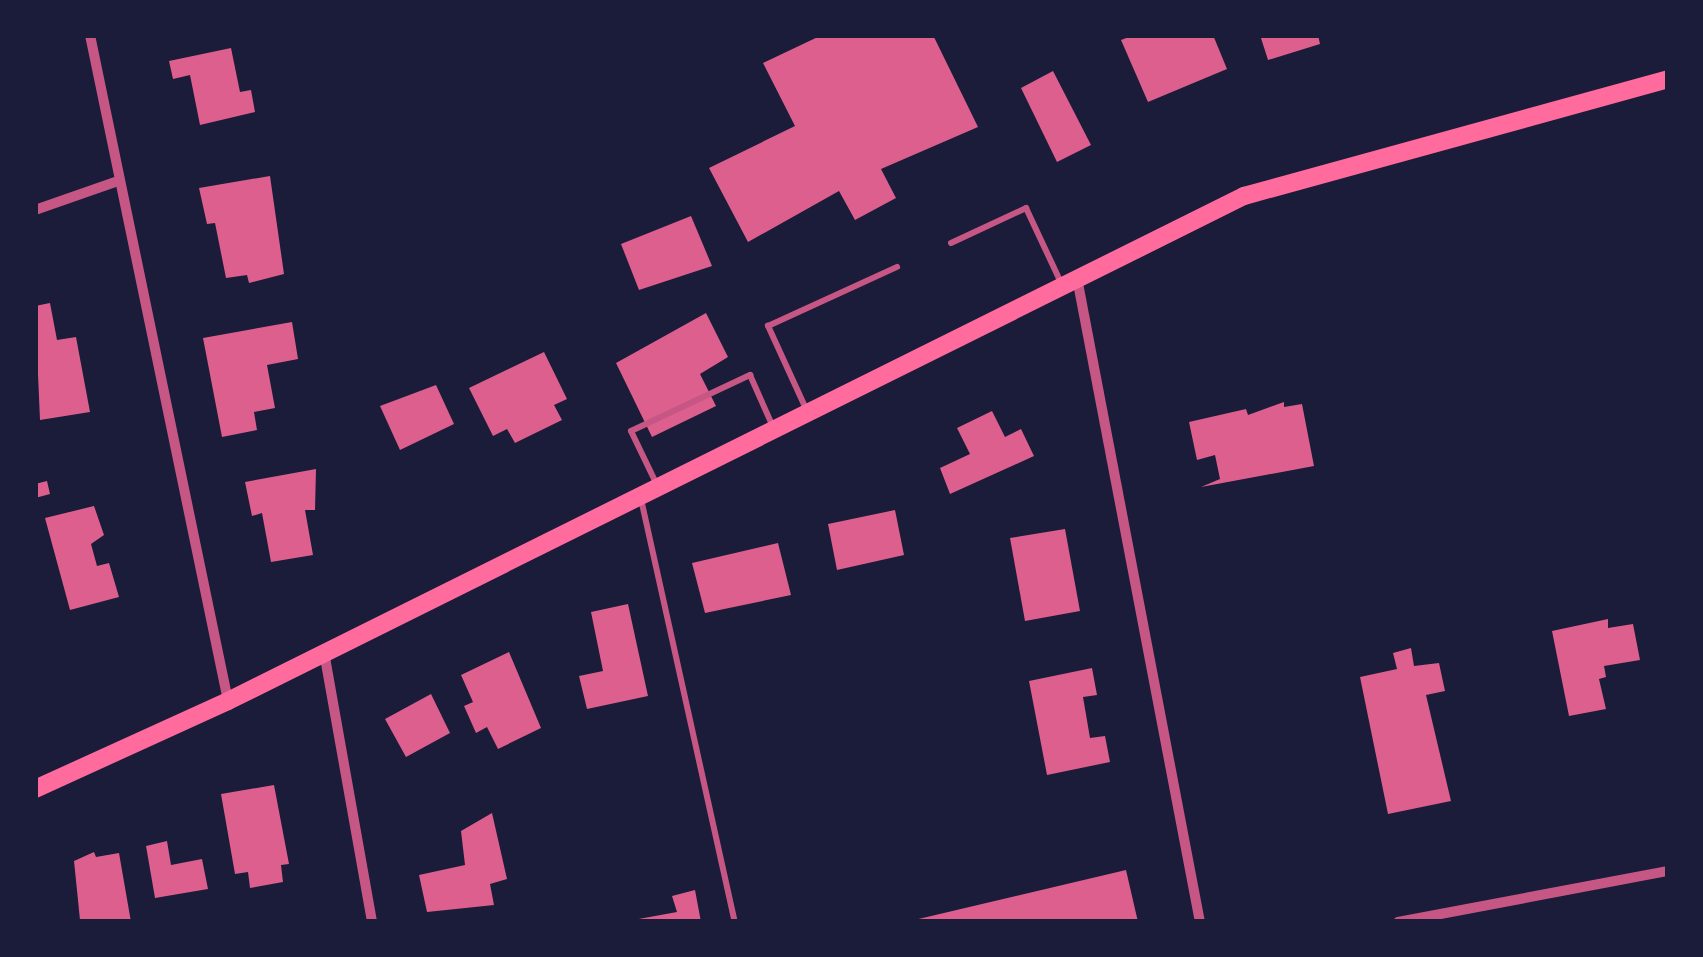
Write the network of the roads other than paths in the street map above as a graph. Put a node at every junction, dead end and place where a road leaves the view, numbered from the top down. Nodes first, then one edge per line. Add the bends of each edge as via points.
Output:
1 (90, 35) edge
2 (1668, 79) edge
3 (118, 181) junction
4 (35, 210) edge
5 (950, 242) dead end
6 (898, 267) dead end
7 (1070, 282) junction
8 (808, 412) junction
9 (773, 428) junction
10 (649, 490) junction
11 (324, 651) junction
12 (228, 701) junction
13 (35, 789) edge
14 (1668, 871) edge
15 (372, 922) edge
16 (736, 922) edge
17 (1200, 922) edge
18 (1398, 922) edge

1 - 3 street
2 - 7 main road via 1244,196
3 - 4 street
3 - 12 street
5 - 7 lane via 1026,208
6 - 8 lane via 768,326
7 - 8 main road
7 - 17 street
8 - 9 main road
9 - 10 main road
9 - 10 lane via 750,375 631,431
10 - 11 main road
10 - 16 lane
11 - 12 main road
11 - 15 street
12 - 13 main road
14 - 18 street

